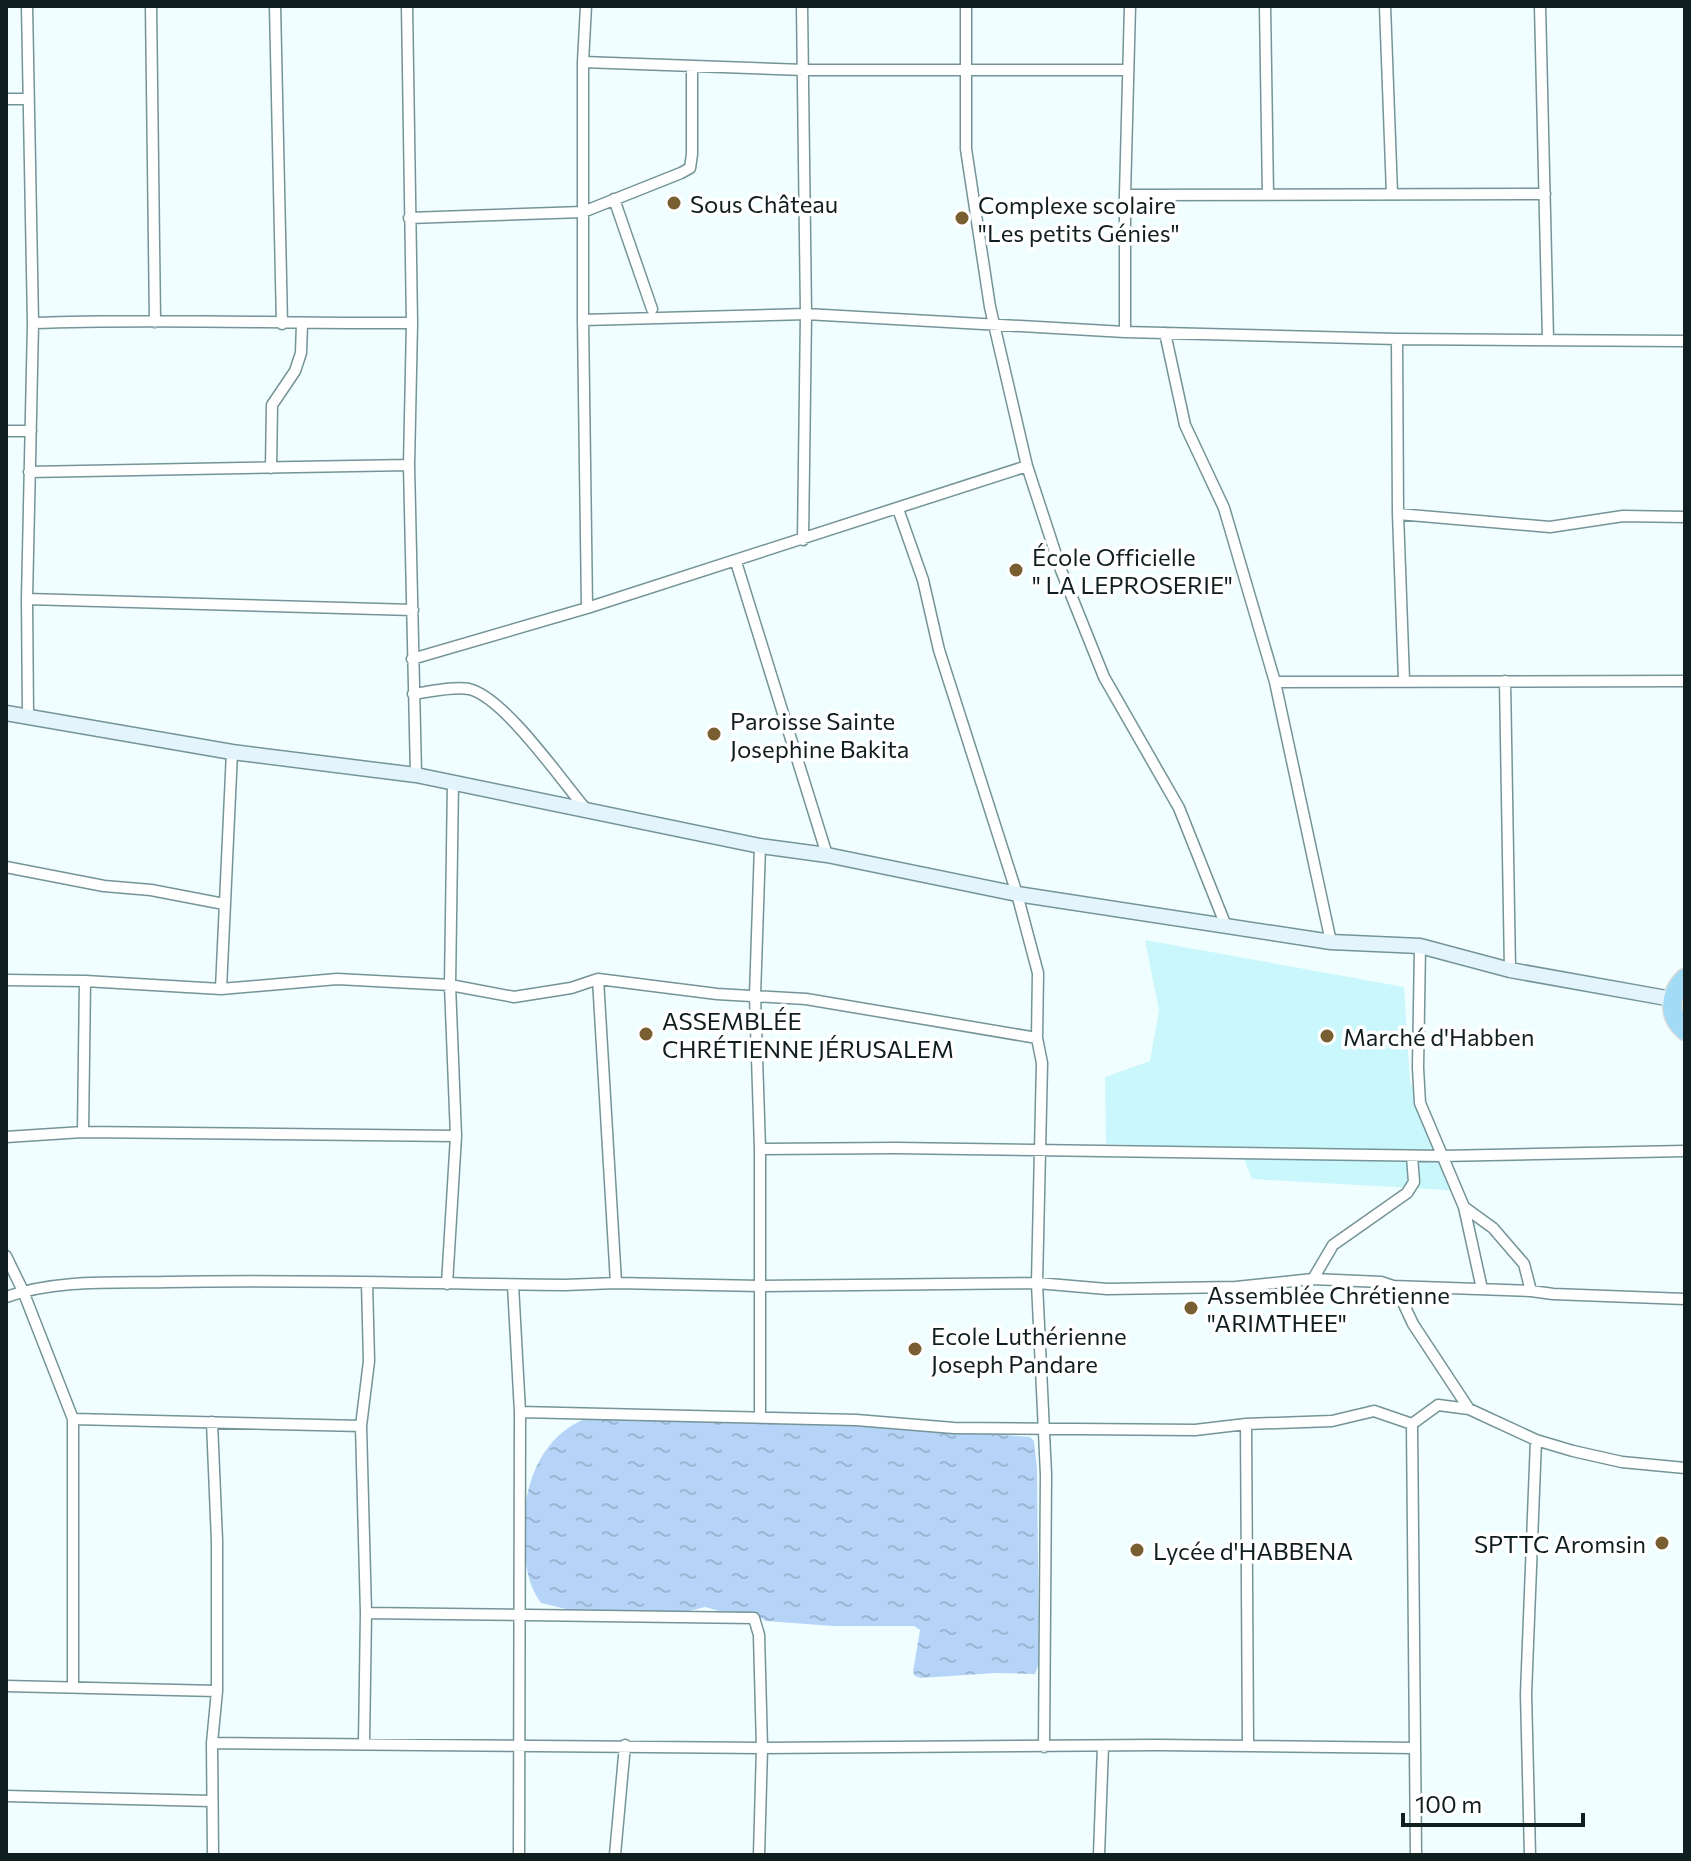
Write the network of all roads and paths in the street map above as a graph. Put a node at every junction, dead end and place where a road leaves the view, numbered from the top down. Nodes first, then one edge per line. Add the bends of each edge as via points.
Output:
1 (27, 6) edge
2 (151, 6) edge
3 (275, 6) edge
4 (407, 6) edge
5 (586, 6) edge
6 (802, 6) edge
7 (966, 6) edge
8 (1130, 6) edge
9 (1265, 6) edge
10 (1385, 6) edge
11 (1540, 6) edge
12 (583, 62) junction
13 (692, 66) junction
14 (804, 68) junction
15 (966, 69) junction
16 (1128, 70) junction
17 (6, 99) edge
18 (28, 99) junction
19 (1392, 194) junction
20 (1545, 194) junction
21 (1125, 195) junction
22 (1268, 195) junction
23 (614, 199) junction
24 (583, 212) junction
25 (409, 218) junction
26 (652, 309) dead end
27 (806, 314) junction
28 (583, 320) junction
29 (155, 322) junction
30 (33, 323) junction
31 (412, 323) junction
32 (282, 324) junction
33 (302, 324) junction
34 (994, 325) junction
35 (1125, 332) junction
36 (1165, 333) junction
37 (1397, 339) junction
38 (1548, 339) junction
39 (1685, 341) edge
40 (6, 431) edge
41 (31, 431) junction
42 (409, 465) junction
43 (1027, 466) junction
44 (271, 468) junction
45 (29, 472) junction
46 (898, 509) junction
47 (1398, 514) junction
48 (1685, 517) edge
49 (803, 540) junction
50 (736, 562) junction
51 (27, 599) junction
52 (587, 608) junction
53 (413, 610) junction
54 (412, 659) junction
55 (1404, 680) junction
56 (1505, 681) junction
57 (1685, 681) edge
58 (1275, 682) junction
59 (413, 694) junction
60 (6, 713) edge
61 (28, 717) junction
62 (232, 752) junction
63 (416, 775) junction
64 (453, 782) junction
65 (585, 808) junction
66 (760, 846) junction
67 (827, 855) junction
68 (6, 867) edge
69 (1017, 894) junction
70 (224, 904) junction
71 (1226, 926) junction
72 (1331, 942) junction
73 (1420, 946) junction
74 (1510, 970) junction
75 (1685, 978) edge
76 (598, 979) junction
77 (6, 980) edge
78 (85, 981) junction
79 (450, 985) junction
80 (221, 989) junction
81 (755, 996) junction
82 (1672, 999) junction
83 (1684, 1032) edge
84 (1037, 1038) junction
85 (83, 1132) junction
86 (456, 1136) junction
87 (6, 1137) edge
88 (760, 1149) junction
89 (1040, 1151) junction
90 (1685, 1151) edge
91 (1412, 1156) junction
92 (1442, 1156) junction
93 (1464, 1207) junction
94 (6, 1256) edge
95 (1313, 1279) junction
96 (367, 1283) junction
97 (616, 1283) junction
98 (1037, 1283) junction
99 (447, 1284) junction
100 (513, 1285) junction
101 (760, 1286) junction
102 (1393, 1286) junction
103 (1482, 1289) junction
104 (23, 1291) junction
105 (1531, 1291) junction
106 (6, 1297) edge
107 (1685, 1299) edge
108 (1469, 1409) junction
109 (520, 1412) junction
110 (760, 1418) junction
111 (73, 1419) junction
112 (212, 1422) junction
113 (1246, 1424) junction
114 (1412, 1424) junction
115 (361, 1426) junction
116 (1043, 1429) junction
117 (1536, 1440) junction
118 (1685, 1468) edge
119 (366, 1613) junction
120 (521, 1616) junction
121 (6, 1686) edge
122 (73, 1686) junction
123 (217, 1691) junction
124 (212, 1743) junction
125 (364, 1743) junction
126 (625, 1745) junction
127 (520, 1746) junction
128 (1103, 1746) junction
129 (1248, 1746) junction
130 (1044, 1747) junction
131 (762, 1748) junction
132 (1415, 1748) junction
133 (6, 1796) edge
134 (211, 1801) junction
135 (213, 1855) edge
136 (519, 1855) edge
137 (615, 1855) edge
138 (759, 1855) edge
139 (1099, 1855) edge
140 (1416, 1855) edge
141 (1530, 1855) edge

1 - 18 street
2 - 29 street
3 - 32 street
4 - 25 street
5 - 12 street
6 - 14 street
7 - 15 street
8 - 16 street
9 - 22 street
10 - 19 street
11 - 20 street
12 - 13 street
12 - 14 street
12 - 24 street
13 - 14 street
13 - 23 street via 690,168
14 - 15 street
14 - 27 street
15 - 16 street
15 - 34 street via 966,149
16 - 21 street
17 - 18 street
18 - 30 street
19 - 20 street
19 - 22 street
20 - 38 street
21 - 22 street
21 - 35 street
23 - 24 street
23 - 26 street
24 - 25 street
24 - 28 street
25 - 31 street
27 - 28 street
27 - 34 street
27 - 49 street
28 - 52 street
29 - 30 street
29 - 32 street
30 - 41 street
31 - 33 street
31 - 42 street
32 - 33 street
33 - 44 street via 295,371 272,405
34 - 35 street
34 - 43 street
35 - 36 street
36 - 37 street
36 - 58 street via 1185,425 1224,508
37 - 38 street
37 - 47 street
38 - 39 street
40 - 41 street
41 - 45 street
42 - 44 street
42 - 53 street
43 - 46 street
43 - 71 street via 1104,677 1179,808
44 - 45 street
45 - 51 street
46 - 49 street
46 - 69 street
47 - 48 street via 1550,527 1623,516
47 - 55 street
49 - 50 street
50 - 52 street
50 - 67 street
51 - 53 street
51 - 61 street
52 - 54 street
53 - 54 street
54 - 59 street
55 - 56 street
55 - 58 street
56 - 57 street
56 - 74 street
58 - 72 street
59 - 63 street
59 - 65 street via 467,689 484,695 529,738
60 - 61 street
61 - 62 street
62 - 63 street
62 - 70 street
63 - 64 street
64 - 65 street
64 - 79 street
65 - 66 street
66 - 67 street
66 - 81 street
67 - 69 street
68 - 70 street
69 - 71 street
69 - 84 street via 1038,973
70 - 80 street
71 - 72 street
72 - 73 street
73 - 74 street
73 - 92 street via 1420,1103
74 - 82 street
75 - 82 highway
76 - 79 street via 514,997
76 - 81 street
76 - 97 street
77 - 78 street
78 - 80 street
78 - 85 street
79 - 80 street via 337,979
79 - 86 street
81 - 84 street via 806,999
81 - 88 street
82 - 83 highway
84 - 89 street via 1042,1063
85 - 86 street
85 - 87 street
86 - 99 street
88 - 89 street
88 - 101 street
89 - 91 street
89 - 98 street
90 - 92 street
91 - 92 street
91 - 95 street via 1414,1182 1407,1193 1333,1245
92 - 93 street
93 - 103 street
93 - 105 street via 1493,1228 1524,1264
94 - 104 street
95 - 98 street via 1194,1288
95 - 102 street
96 - 99 street
96 - 104 street via 180,1281
96 - 115 street via 369,1361
97 - 100 street
97 - 101 street
98 - 101 street
98 - 116 street
99 - 100 street
100 - 109 street
101 - 110 street
102 - 103 street
102 - 108 street
103 - 105 street
104 - 106 street
104 - 111 street
105 - 107 street
108 - 114 street via 1438,1405
108 - 117 street
109 - 110 street
109 - 120 street
110 - 116 street
111 - 112 street
111 - 122 street
112 - 115 street
112 - 123 street
113 - 114 street via 1332,1421 1374,1411
113 - 116 street via 1195,1430
113 - 129 street
114 - 132 street
115 - 119 street
116 - 130 street
117 - 118 street via 1622,1462
117 - 141 street via 1526,1694
119 - 120 street
119 - 125 street
120 - 127 street
120 - 131 street via 754,1618
121 - 122 street
122 - 123 street
123 - 124 street
124 - 125 street
124 - 134 street
125 - 127 street
126 - 127 street
126 - 131 street
126 - 137 street
127 - 136 street
128 - 129 street
128 - 130 street
128 - 139 street
129 - 132 street
130 - 131 street
131 - 138 street
132 - 140 street
133 - 134 street
134 - 135 street

